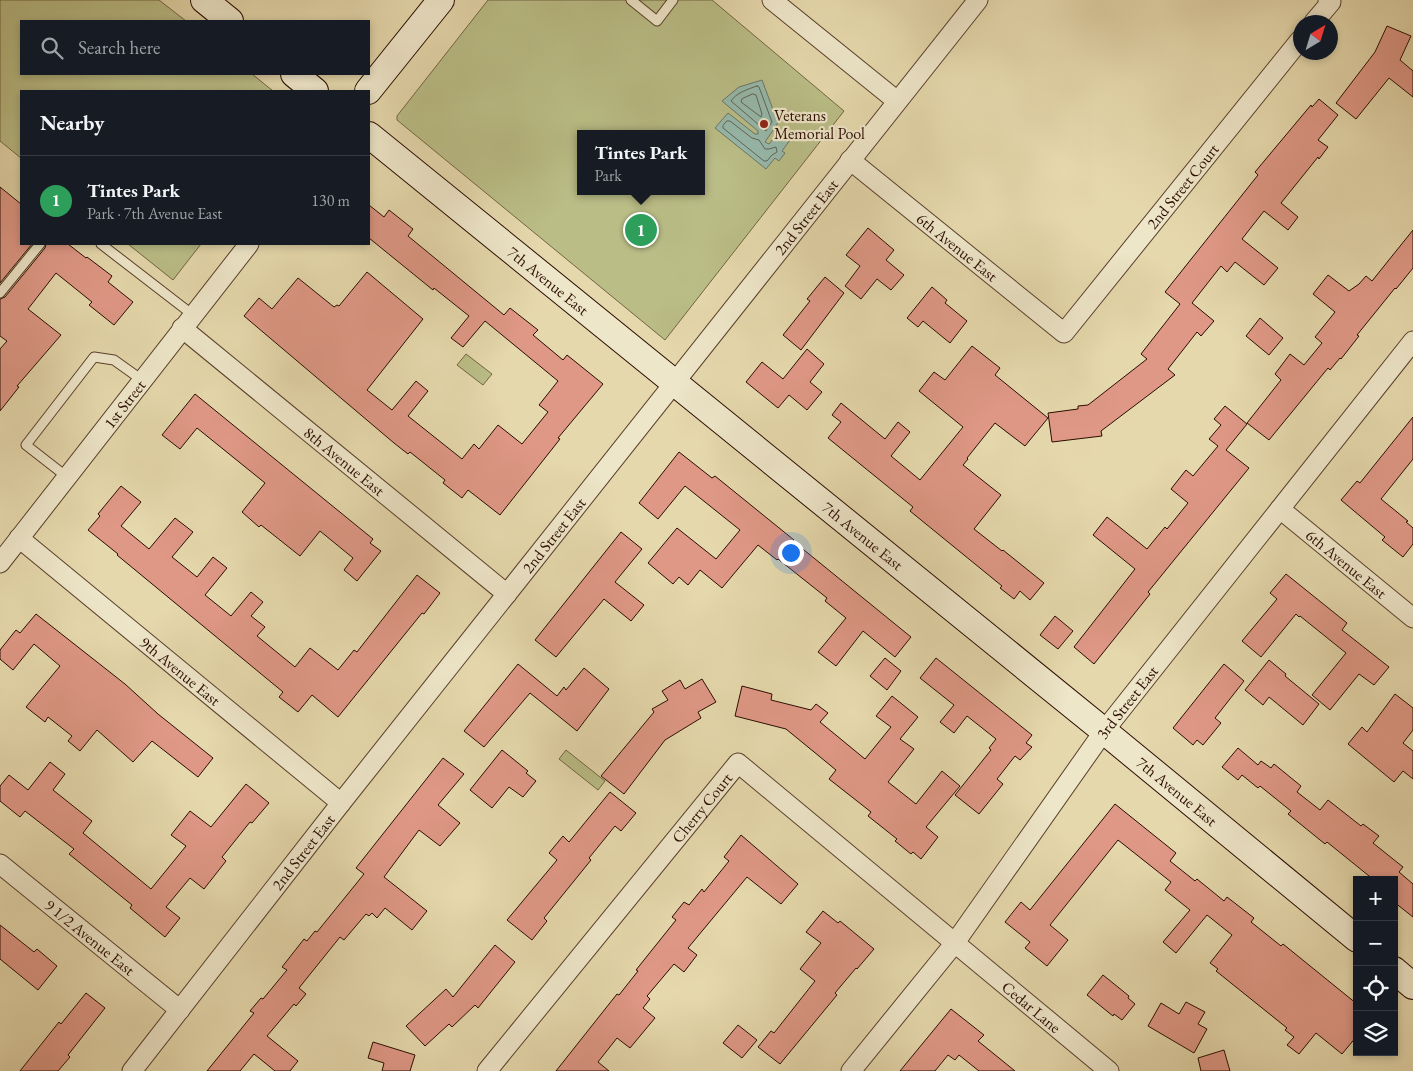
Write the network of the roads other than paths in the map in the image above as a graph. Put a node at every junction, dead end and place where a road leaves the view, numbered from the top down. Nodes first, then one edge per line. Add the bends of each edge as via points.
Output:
1 (204, 0) edge
2 (441, 0) edge
3 (631, 0) edge
4 (673, 0) edge
5 (772, 0) edge
6 (978, 0) edge
7 (1329, 1) edge
8 (1319, 15) edge
9 (229, 20) edge
10 (1293, 49) edge
11 (295, 75) edge
12 (314, 90) edge
13 (369, 90) edge
14 (897, 101) junction
15 (370, 136) edge
16 (850, 160) junction
17 (39, 245) edge
18 (102, 245) edge
19 (248, 245) edge
20 (0, 293) edge
21 (188, 321) junction
22 (1064, 333) joint
23 (1413, 341) edge
24 (142, 380) junction
25 (674, 382) junction
26 (67, 477) junction
27 (1280, 509) junction
28 (20, 538) junction
29 (0, 563) edge
30 (508, 594) junction
31 (1413, 618) edge
32 (1104, 731) junction
33 (341, 803) junction
34 (0, 864) edge
35 (1353, 936) edge
36 (954, 944) junction
37 (1398, 973) edge
38 (1413, 986) edge
39 (180, 1010) junction
40 (132, 1071) edge
41 (487, 1071) edge
42 (851, 1071) edge
43 (1109, 1071) edge

1 - 9 street
2 - 13 street
3 - 4 lane via 657,21
5 - 14 street
6 - 14 street, 2nd Street East
7 - 8 street
10 - 22 street, 2nd Street Court
11 - 12 street
14 - 16 street, 2nd Street East
15 - 25 street, 7th Avenue East
16 - 22 street, 6th Avenue East
16 - 25 street, 2nd Street East
17 - 20 lane
18 - 21 lane
19 - 21 street, 1st Street
21 - 24 street, 1st Street
21 - 30 street, 8th Avenue East
23 - 27 street, 3rd Street East
24 - 26 street, 1st Street
24 - 26 lane via 114,360 94,357 88,364 26,445
25 - 30 street, 2nd Street East
25 - 32 street, 7th Avenue East
26 - 28 street, 1st Street
27 - 31 street, 6th Avenue East
27 - 32 street, 3rd Street East
28 - 29 street, 1st Street
28 - 33 street, 9th Avenue East
30 - 33 street, 2nd Street East
32 - 35 street, 7th Avenue East
32 - 36 street, 3rd Street East
33 - 39 street, 2nd Street East
34 - 39 street, 9 1/2 Avenue East
36 - 41 street, Cherry Court via 738,763
36 - 42 street, 3rd Street East
36 - 43 street, Cedar Lane
37 - 38 street
39 - 40 street, 2nd Street East

